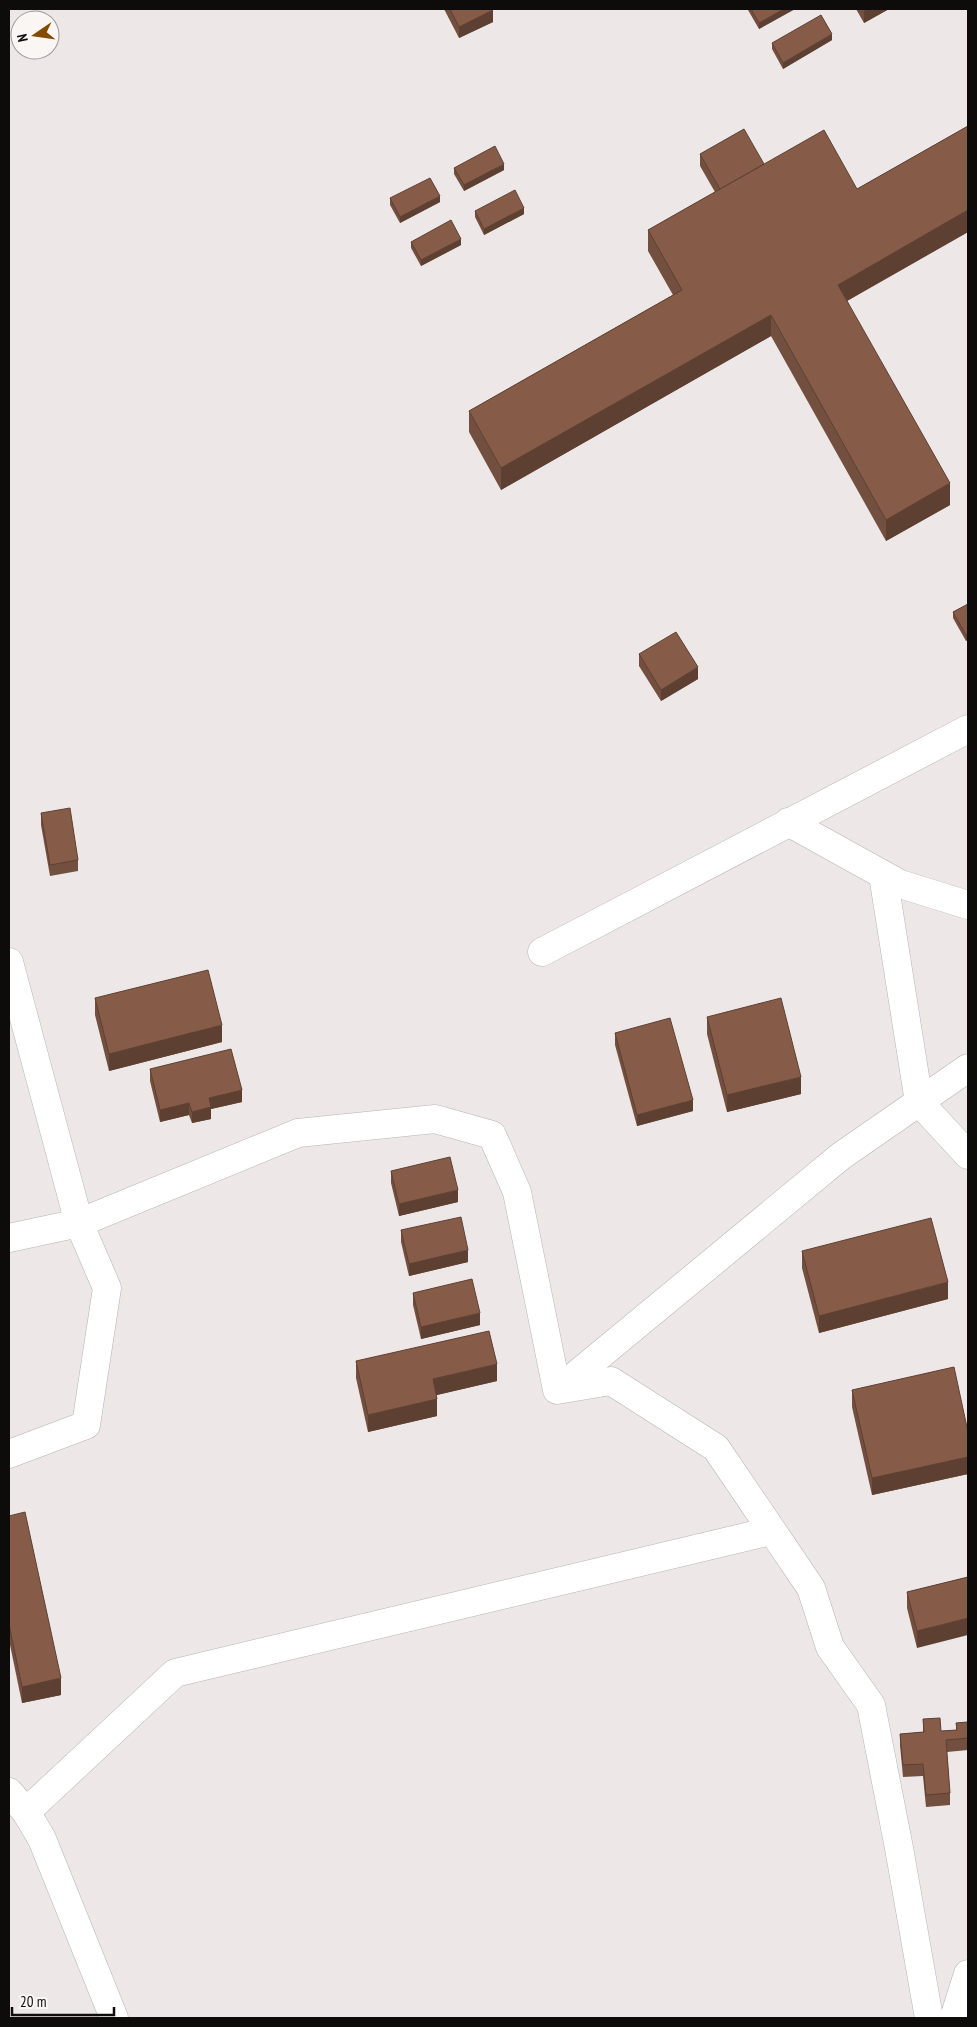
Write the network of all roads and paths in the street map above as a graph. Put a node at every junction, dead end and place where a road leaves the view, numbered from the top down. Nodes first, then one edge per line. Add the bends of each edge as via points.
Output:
1 (968, 729) edge
2 (788, 822) junction
3 (884, 875) junction
4 (968, 905) edge
5 (542, 952) dead end
6 (9, 962) edge
7 (968, 1068) edge
8 (919, 1102) junction
9 (968, 1155) edge
10 (79, 1222) junction
11 (9, 1238) edge
12 (558, 1390) junction
13 (9, 1454) edge
14 (771, 1531) junction
15 (17, 1802) edge
16 (968, 1974) edge
17 (114, 2018) edge
18 (929, 2018) edge
19 (954, 2018) edge

1 - 2 street
2 - 3 street
2 - 5 street
3 - 4 street via 900,884
3 - 8 street
6 - 10 street
7 - 8 street
8 - 9 street
8 - 12 street via 841,1156
10 - 11 street
10 - 12 street via 298,1133 435,1119 492,1135 516,1192
10 - 13 street via 107,1288 86,1425
12 - 14 street via 611,1381 716,1448
14 - 15 street via 175,1673 98,1743
14 - 18 street via 811,1588 830,1646 871,1705
15 - 17 street via 42,1839
16 - 19 street

